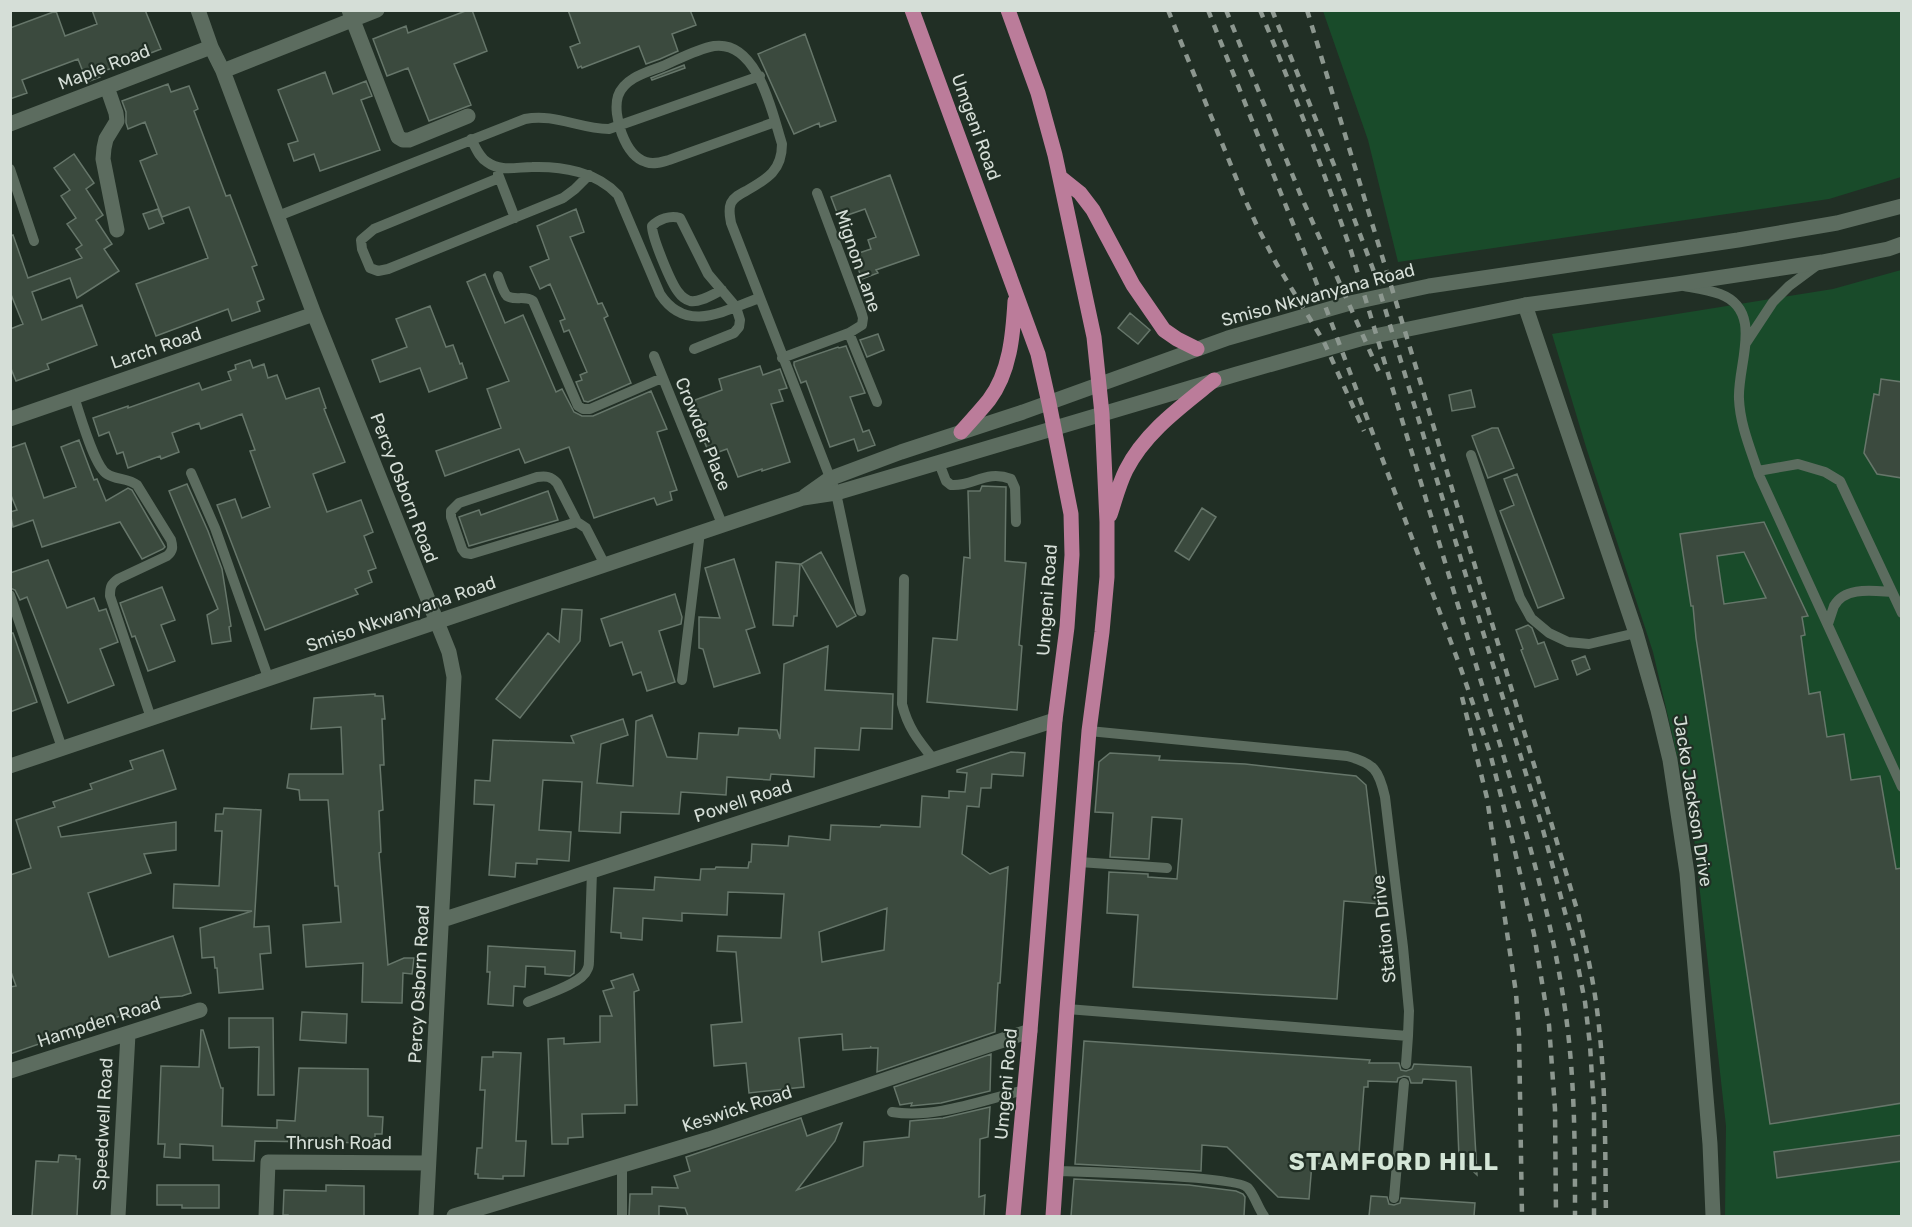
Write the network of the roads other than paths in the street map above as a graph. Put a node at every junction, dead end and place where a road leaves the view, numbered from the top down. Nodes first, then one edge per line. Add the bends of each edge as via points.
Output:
1 (198, 10) edge
2 (377, 10) edge
3 (912, 10) edge
4 (1008, 10) edge
5 (351, 15) edge
6 (211, 47) junction
7 (223, 71) junction
8 (760, 76) junction
9 (107, 87) junction
10 (468, 116) dead end
11 (775, 122) junction
12 (10, 124) edge
13 (618, 126) junction
14 (471, 140) junction
15 (10, 169) edge
16 (498, 173) junction
17 (590, 175) junction
18 (1060, 177) junction
19 (817, 192) dead end
20 (1902, 206) edge
21 (278, 216) junction
22 (515, 218) junction
23 (117, 231) dead end
24 (34, 242) dead end
25 (1902, 244) edge
26 (1822, 262) junction
27 (498, 276) dead end
28 (1677, 284) junction
29 (722, 290) junction
30 (1016, 292) junction
31 (759, 298) junction
32 (1525, 304) junction
33 (736, 307) junction
34 (314, 314) junction
35 (849, 333) junction
36 (1746, 344) junction
37 (694, 349) dead end
38 (1197, 349) junction
39 (654, 356) dead end
40 (782, 358) junction
41 (663, 378) junction
42 (1214, 381) junction
43 (1099, 385) junction
44 (74, 397) junction
45 (877, 402) dead end
46 (1049, 403) junction
47 (1102, 414) junction
48 (10, 419) edge
49 (1055, 429) junction
50 (961, 432) junction
51 (1471, 455) dead end
52 (939, 463) junction
53 (1758, 471) junction
54 (191, 473) dead end
55 (829, 479) junction
56 (836, 494) junction
57 (803, 498) junction
58 (577, 522) junction
59 (1016, 522) dead end
60 (1107, 522) junction
61 (722, 524) junction
62 (700, 532) junction
63 (605, 565) junction
64 (904, 579) dead end
65 (1892, 592) junction
66 (10, 595) edge
67 (861, 611) dead end
68 (1902, 613) edge
69 (435, 621) junction
70 (1828, 624) junction
71 (1636, 633) junction
72 (269, 680) junction
73 (682, 680) dead end
74 (151, 718) junction
75 (1055, 720) junction
76 (1089, 731) junction
77 (62, 748) junction
78 (934, 760) junction
79 (10, 766) edge
80 (1902, 787) edge
81 (1079, 862) junction
82 (1167, 868) dead end
83 (592, 871) junction
84 (442, 920) junction
85 (528, 1002) dead end
86 (1067, 1009) junction
87 (200, 1010) dead end
88 (1030, 1031) junction
89 (128, 1034) junction
90 (1408, 1036) junction
91 (1406, 1064) dead end
92 (10, 1071) edge
93 (1404, 1083) dead end
94 (1025, 1090) junction
95 (892, 1112) dead end
96 (428, 1163) junction
97 (622, 1166) junction
98 (1056, 1171) junction
99 (1394, 1198) dead end
100 (118, 1216) edge
101 (266, 1216) edge
102 (426, 1216) edge
103 (454, 1216) edge
104 (622, 1216) edge
105 (1013, 1216) edge
106 (1053, 1216) edge
107 (1264, 1216) edge
108 (1713, 1216) edge

1 - 6 street, Percy Osborn Road
2 - 5 street
3 - 30 main road, Umgeni Road
4 - 18 main road via 1038,93
5 - 7 street
5 - 10 street via 398,137 409,140
6 - 7 street, Percy Osborn Road
6 - 9 street, Maple Road
7 - 21 street, Percy Osborn Road
8 - 11 lane
8 - 13 lane
8 - 13 lane via 742,54 729,47 703,49 636,76 624,86 618,95
9 - 12 street, Maple Road
9 - 23 street via 117,121 106,140 103,159
11 - 13 lane via 651,163 632,151
11 - 31 lane via 782,144 779,164 764,181 736,197 729,213
13 - 14 lane via 598,129 552,117 535,117
14 - 16 lane via 481,157
14 - 21 lane
15 - 24 lane
16 - 17 lane via 540,167
16 - 22 lane
16 - 22 lane via 374,229 362,240 367,263 378,271 388,269
17 - 22 lane via 563,198
17 - 33 lane via 618,195 666,303 685,315 699,317
18 - 38 main road via 1093,210 1133,285 1164,330
18 - 43 main road via 1094,337
19 - 35 lane, Mignon Lane via 863,318 862,325
20 - 38 street, Smiso Nkwanyana Road via 1837,223 1749,238 1429,286 1350,303
21 - 34 street, Percy Osborn Road
25 - 26 street, Smiso Nkwanyana Road
26 - 28 street, Smiso Nkwanyana Road
26 - 36 lane via 1773,302
27 - 41 lane via 505,294 533,301 578,406 590,409
28 - 32 street, Smiso Nkwanyana Road
28 - 36 lane via 1731,300 1744,318
29 - 29 lane via 690,301 679,294 652,226 673,216 680,218 708,274
29 - 33 lane
30 - 46 main road, Umgeni Road via 1038,354
30 - 50 main road via 1011,347 1004,374 990,399
31 - 33 lane
31 - 40 lane
32 - 42 street, Smiso Nkwanyana Road via 1360,339
32 - 71 street, Jacko Jackson Drive
33 - 37 lane via 740,320 734,333
34 - 44 street, Larch Road
34 - 69 street, Percy Osborn Road
35 - 40 lane, Mignon Lane
35 - 45 lane
36 - 53 lane via 1739,397 1742,422
38 - 43 street, Smiso Nkwanyana Road
39 - 41 lane, Crowder Place
40 - 55 lane
41 - 61 lane, Crowder Place
42 - 47 street, Smiso Nkwanyana Road
42 - 60 main road via 1145,441 1126,470
43 - 46 street, Smiso Nkwanyana Road
43 - 47 main road
44 - 48 street, Larch Road
44 - 74 lane via 102,471 137,485 173,547 167,556 118,579 110,589
46 - 49 main road, Umgeni Road
46 - 50 street, Smiso Nkwanyana Road
47 - 49 street, Smiso Nkwanyana Road
47 - 60 main road
49 - 52 street, Smiso Nkwanyana Road
49 - 75 main road, Umgeni Road via 1071,514 1072,555
50 - 55 street, Smiso Nkwanyana Road
51 - 71 lane via 1520,598 1531,618 1568,642 1589,644
52 - 56 street, Smiso Nkwanyana Road
52 - 59 lane via 946,481 955,486 992,476 1011,479 1016,488
53 - 65 lane via 1798,464 1840,481
53 - 70 lane
54 - 72 lane via 215,528
55 - 56 lane
55 - 57 street, Smiso Nkwanyana Road
56 - 57 street, Smiso Nkwanyana Road
56 - 67 lane
57 - 61 street, Smiso Nkwanyana Road
58 - 58 lane via 471,554 462,549 451,511 459,502 546,476 557,483
58 - 63 lane via 586,528
60 - 76 main road via 1106,588
61 - 62 street, Smiso Nkwanyana Road
62 - 63 street, Smiso Nkwanyana Road
62 - 73 lane
63 - 69 street, Smiso Nkwanyana Road
64 - 78 lane via 903,704 914,735
65 - 68 lane
65 - 70 lane via 1860,591 1844,597 1835,604
66 - 77 lane
69 - 72 street, Smiso Nkwanyana Road
69 - 84 street, Percy Osborn Road via 449,652 454,677
70 - 80 lane
71 - 108 street, Jacko Jackson Drive via 1670,760 1683,841
72 - 74 street, Smiso Nkwanyana Road
74 - 77 street, Smiso Nkwanyana Road
75 - 78 street, Powell Road
75 - 88 main road, Umgeni Road
76 - 81 main road
76 - 90 lane, Station Drive via 1347,756 1374,767 1385,797 1404,958
77 - 79 street, Smiso Nkwanyana Road
78 - 83 street, Powell Road
81 - 82 lane
81 - 86 main road
83 - 84 street, Powell Road
83 - 85 lane via 587,971 572,983
84 - 96 street, Percy Osborn Road
86 - 90 lane
86 - 98 main road
87 - 89 street, Hampden Road
88 - 94 main road, Umgeni Road
88 - 97 street, Keswick Road
89 - 92 street, Hampden Road
89 - 100 street, Speedwell Road
90 - 91 lane, Station Drive
93 - 99 lane
94 - 95 lane via 934,1113
94 - 105 main road, Umgeni Road
96 - 101 street, Thrush Road via 268,1162
96 - 102 street, Percy Osborn Road
97 - 103 street, Keswick Road
97 - 104 lane
98 - 106 main road
98 - 107 lane via 1216,1180 1242,1185 1248,1187

